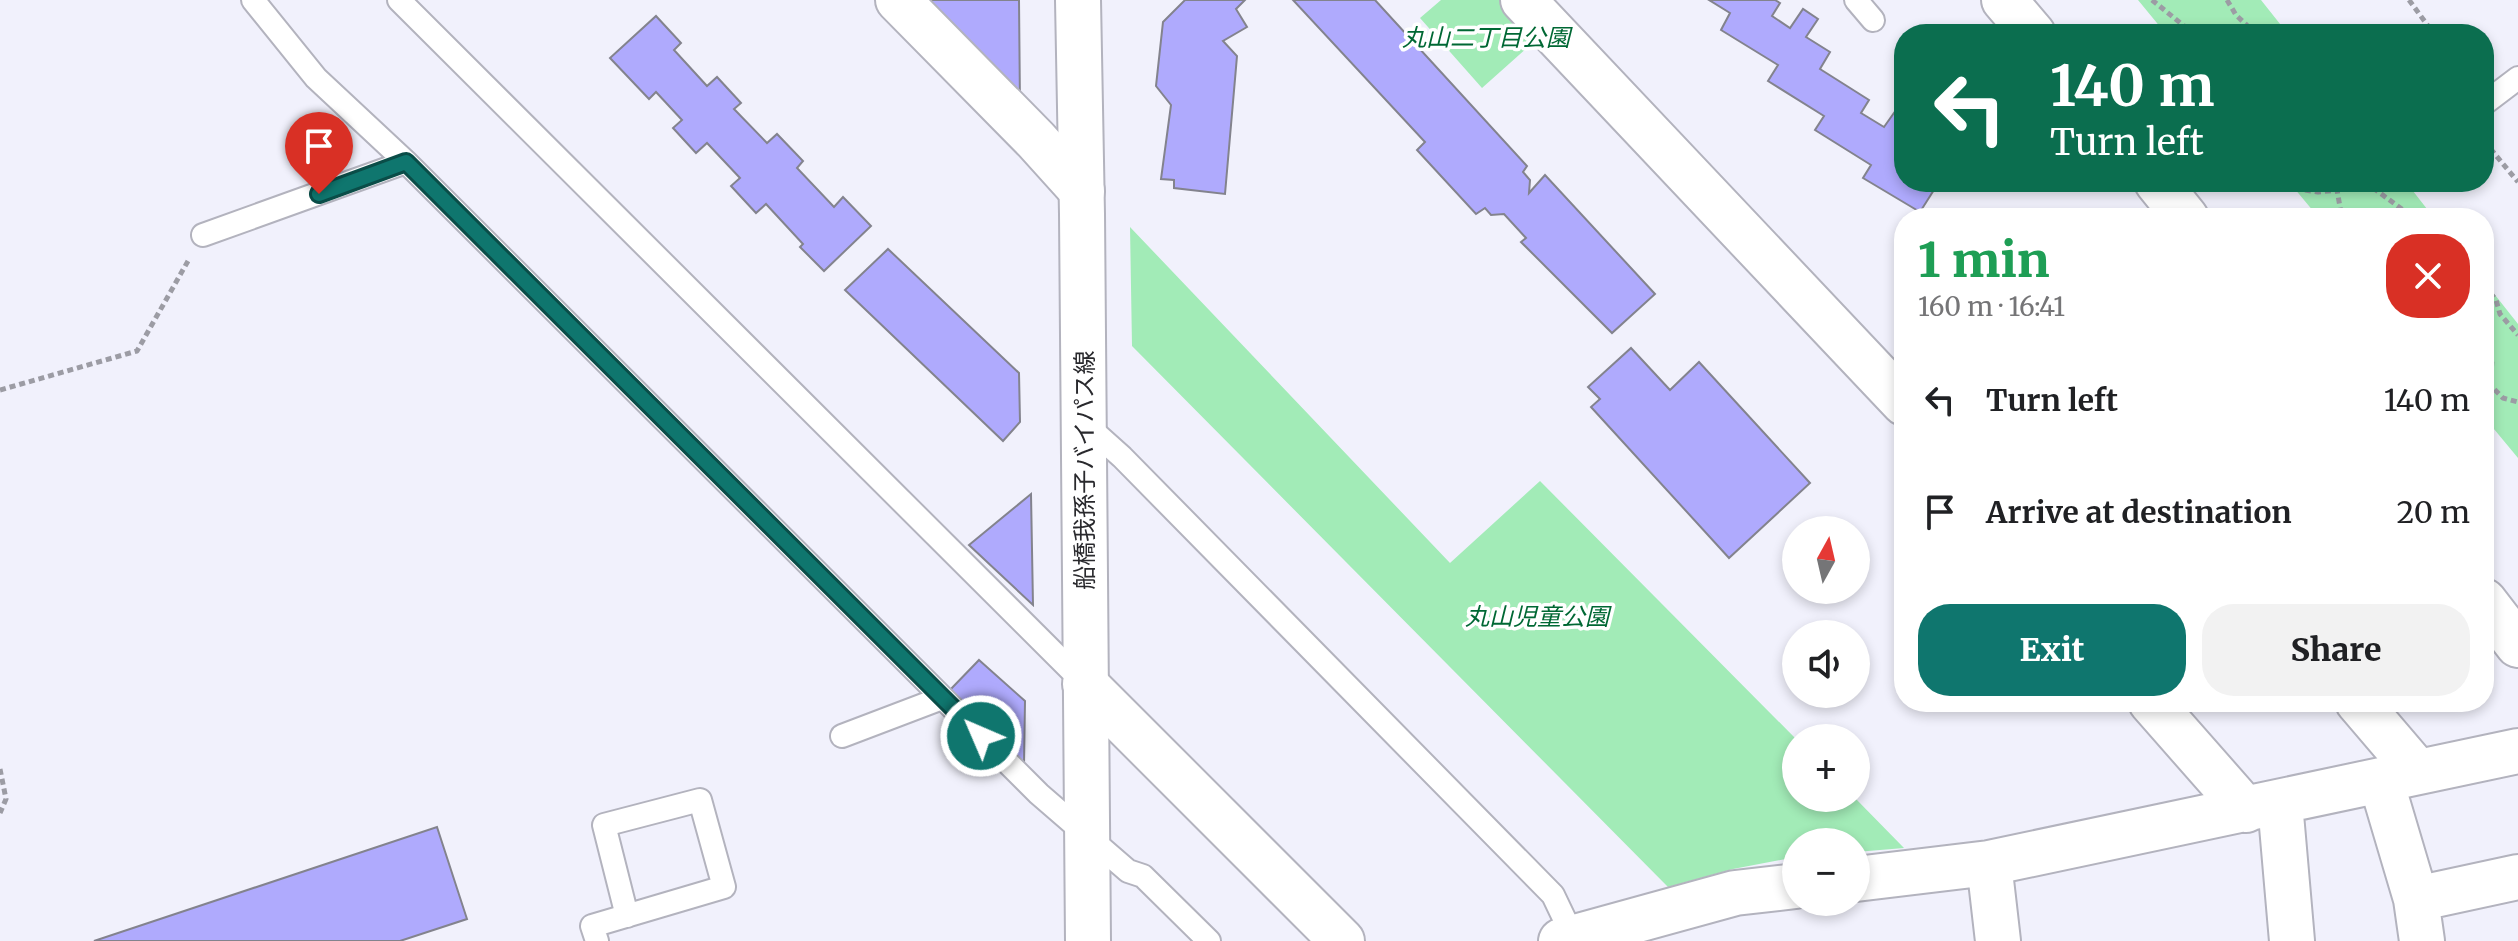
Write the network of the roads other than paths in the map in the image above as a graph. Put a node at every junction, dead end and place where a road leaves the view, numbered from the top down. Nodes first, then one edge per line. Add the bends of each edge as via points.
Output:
1 (253, 0) edge
2 (399, 0) edge
3 (898, 0) edge
4 (1078, 0) edge
5 (1523, 0) edge
6 (1856, 0) edge
7 (2004, 0) edge
8 (1873, 20) dead end
9 (2024, 24) edge
10 (2518, 78) edge
11 (2494, 96) edge
12 (406, 162) junction
13 (1082, 191) junction
14 (2165, 192) edge
15 (2178, 208) edge
16 (203, 235) road end
17 (1894, 392) edge
18 (1083, 423) junction
19 (2494, 614) edge
20 (2518, 645) edge
21 (1085, 684) junction
22 (942, 698) junction
23 (2162, 712) edge
24 (2364, 712) edge
25 (842, 736) dead end
26 (2518, 751) edge
27 (2399, 776) junction
28 (2263, 807) junction
29 (1086, 834) junction
30 (1989, 863) junction
31 (1870, 877) edge
32 (2518, 877) edge
33 (1782, 888) edge
34 (2416, 899) junction
35 (627, 916) junction
36 (1570, 939) edge
37 (597, 941) edge
38 (1088, 941) edge
39 (1209, 941) edge
40 (1342, 941) edge
41 (1998, 941) edge
42 (2292, 941) edge
43 (2422, 941) edge

1 - 12 lane via 316,78
2 - 21 lane
3 - 13 street
4 - 13 street, 船橋我孫子バイパス線
5 - 17 street
6 - 8 lane
7 - 9 street
10 - 11 lane
12 - 16 lane
12 - 22 lane
13 - 18 street, 船橋我孫子バイパス線
14 - 15 street
18 - 21 street, 船橋我孫子バイパス線
18 - 36 lane via 1553,895
19 - 20 street
21 - 29 street, 船橋我孫子バイパス線
21 - 40 street
22 - 25 lane
22 - 29 lane
23 - 28 street
24 - 27 street
26 - 27 street
27 - 28 street
27 - 34 street
28 - 30 street
28 - 42 street
29 - 38 street, 船橋我孫子バイパス線
29 - 39 lane via 1128,871 1143,876
30 - 31 street
30 - 41 street
32 - 34 street
33 - 36 street via 1735,893
34 - 43 street
35 - 35 lane via 724,887 700,800 604,825
35 - 37 lane via 592,926

